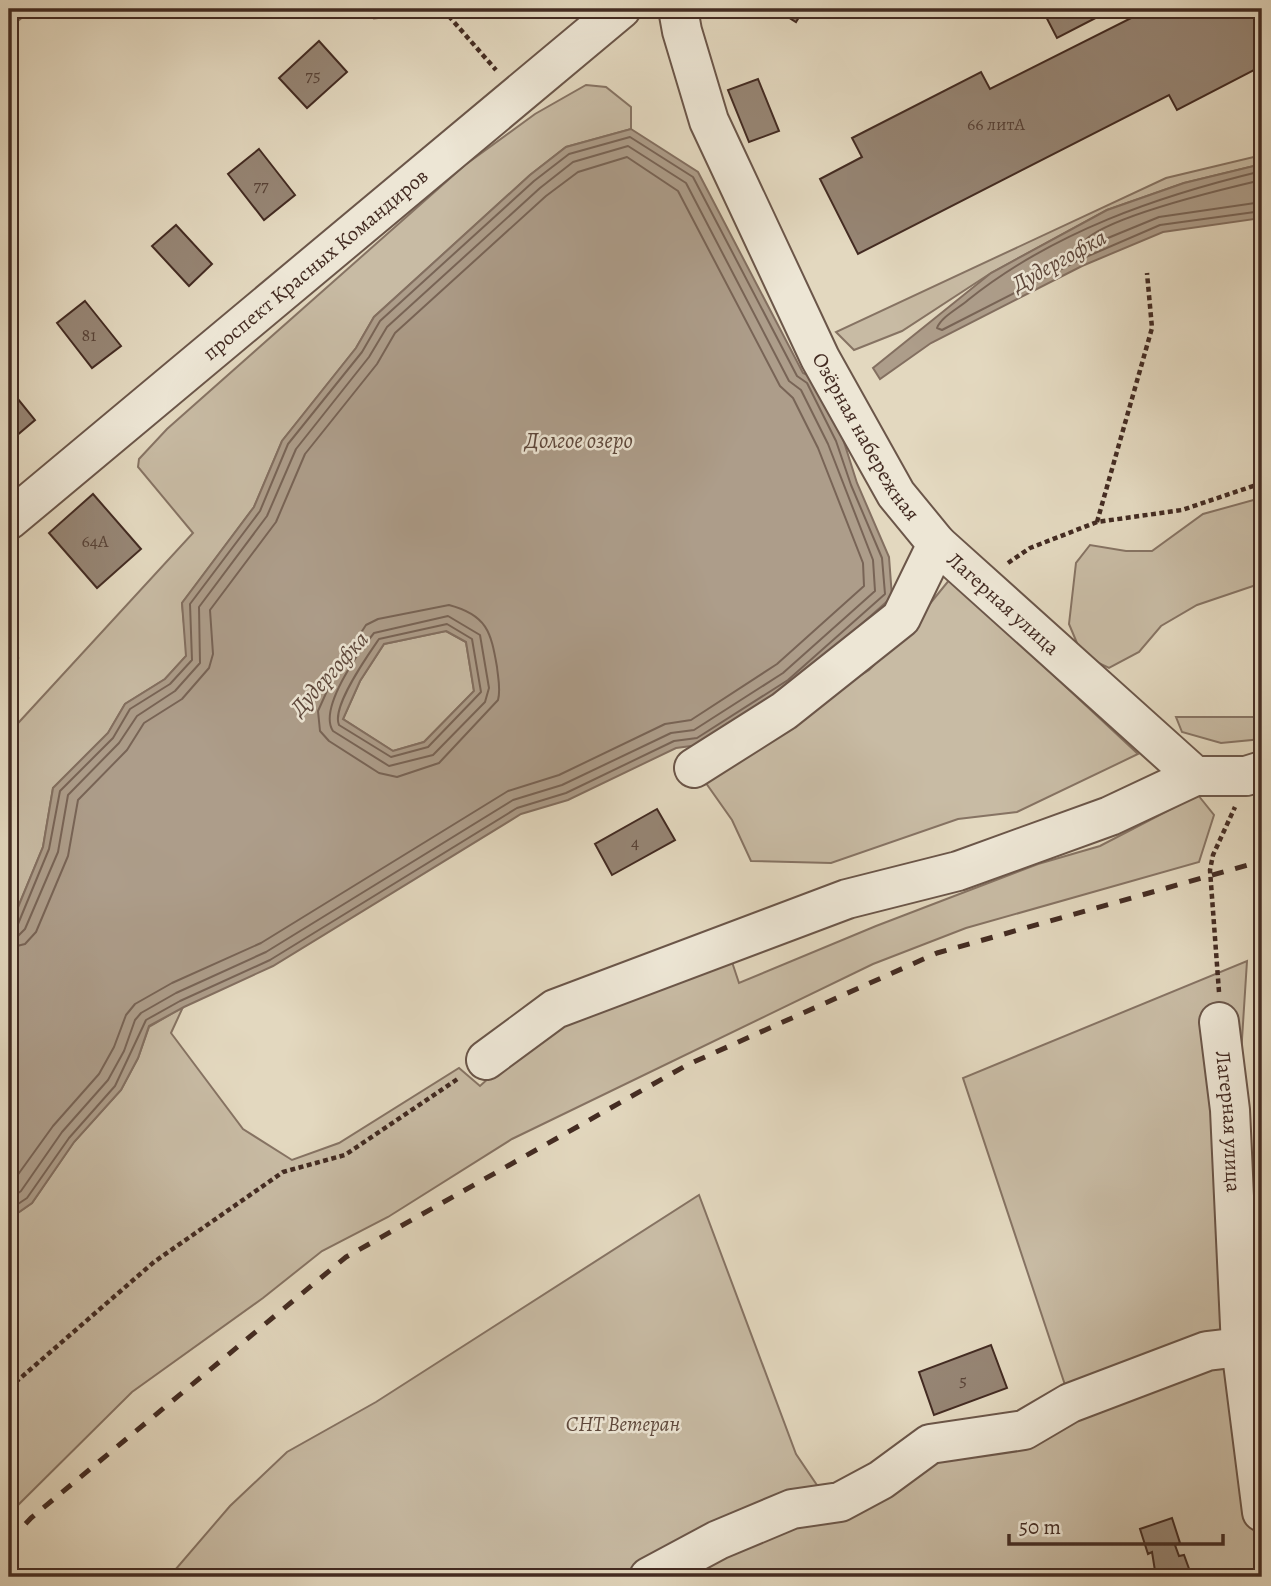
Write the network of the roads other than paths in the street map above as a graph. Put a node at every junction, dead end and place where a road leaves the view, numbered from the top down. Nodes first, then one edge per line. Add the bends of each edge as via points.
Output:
1 (621, 9) edge
2 (678, 9) edge
3 (9, 520) edge
4 (937, 544) junction
5 (694, 768) dead end
6 (1254, 774) edge
7 (1195, 776) junction
8 (1219, 1021) road end
9 (486, 1060) road end
10 (1241, 1347) junction
11 (1262, 1512) edge
12 (649, 1577) edge

1 - 3 street, проспект Красных Командиров
2 - 4 street, Озёрная набережная via 709,121 820,358 896,494
4 - 5 street via 901,618 785,710
4 - 7 street, Лагерная улица
6 - 7 street
7 - 9 street via 1110,816 958,872 848,899 555,1009
8 - 10 street, Лагерная улица via 1230,1111
10 - 11 street, Лагерная улица
10 - 12 street via 1207,1351 1070,1403 1024,1430 930,1444 881,1480 840,1502 792,1509 718,1540

